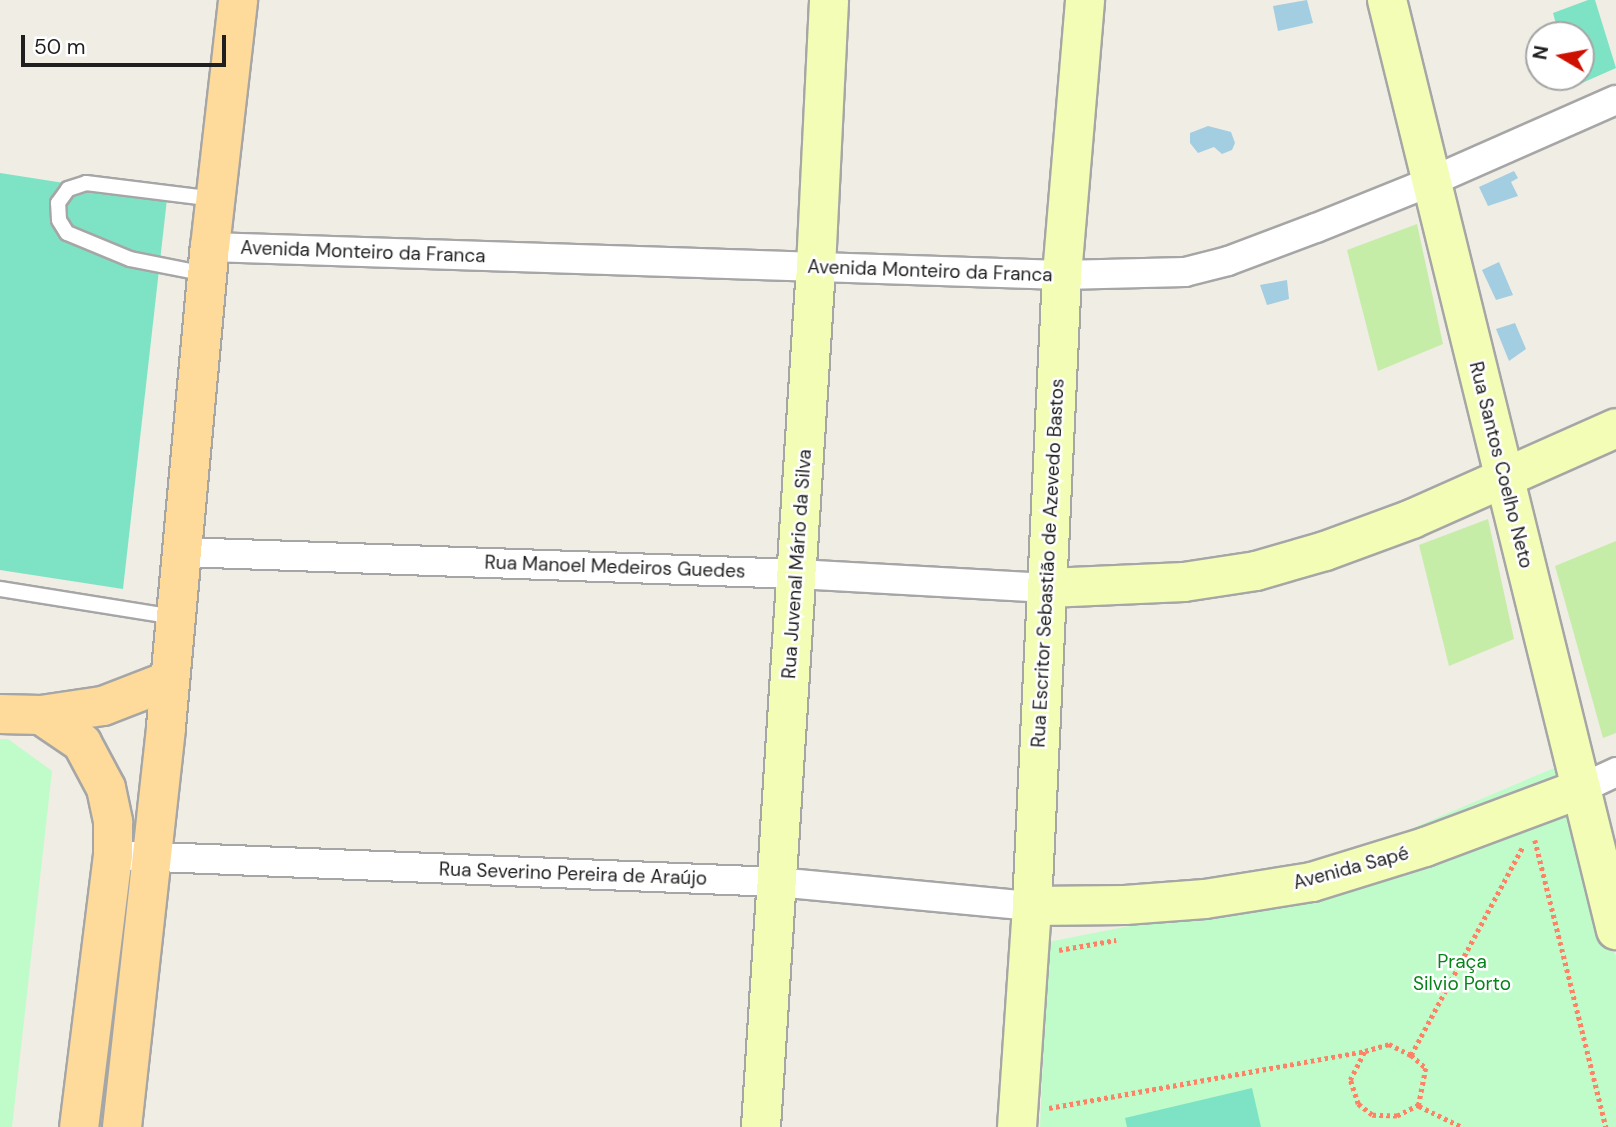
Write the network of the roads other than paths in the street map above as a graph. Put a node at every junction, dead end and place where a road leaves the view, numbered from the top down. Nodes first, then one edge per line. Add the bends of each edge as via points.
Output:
1 (238, 0) edge
2 (829, 0) edge
3 (1085, 0) edge
4 (1387, 0) edge
5 (1616, 100) edge
6 (1430, 182) junction
7 (216, 200) junction
8 (209, 261) junction
9 (816, 267) junction
10 (1062, 275) junction
11 (1616, 428) edge
12 (1505, 476) junction
13 (182, 552) junction
14 (797, 574) junction
15 (1048, 588) junction
16 (0, 589) edge
17 (176, 618) junction
18 (170, 680) junction
19 (0, 713) edge
20 (41, 715) junction
21 (1616, 772) edge
22 (1580, 789) junction
23 (114, 855) junction
24 (151, 858) junction
25 (777, 882) junction
26 (1031, 906) junction
27 (1616, 930) edge
28 (1027, 1119) edge
29 (79, 1127) edge
30 (122, 1127) edge
31 (761, 1127) edge

1 - 7 main road
2 - 9 main road, Rua Juvenal Mário da Silva
3 - 10 main road, Rua Escritor Sebastião de Azevedo Bastos
4 - 6 main road, Rua Santos Coelho Neto
5 - 6 street, Avenida Monteiro da Franca
6 - 10 street, Avenida Monteiro da Franca via 1217,264 1185,272
6 - 12 main road, Rua Santos Coelho Neto
7 - 8 main road
7 - 8 lane via 86,183 68,189 58,203 59,220 67,233 130,258
8 - 9 street, Avenida Monteiro da Franca
8 - 13 main road
9 - 10 street, Avenida Monteiro da Franca
9 - 14 main road, Rua Juvenal Mário da Silva
10 - 15 main road, Rua Escritor Sebastião de Azevedo Bastos
11 - 12 main road
12 - 15 main road via 1412,519 1256,571 1184,582
12 - 22 main road, Rua Santos Coelho Neto
13 - 14 street, Rua Manoel Medeiros Guedes
13 - 17 main road
14 - 15 street, Rua Manoel Medeiros Guedes
14 - 25 main road, Rua Juvenal Mário da Silva
15 - 26 main road, Rua Escritor Sebastião de Azevedo Bastos
16 - 17 lane
17 - 18 main road
18 - 20 main road via 103,706
18 - 24 main road
19 - 20 main road
20 - 23 main road via 82,743 91,757 106,788
21 - 22 street, Avenida Sapé
22 - 26 main road, Avenida Sapé via 1425,848 1312,882 1205,899
22 - 27 main road, Rua Santos Coelho Neto
23 - 24 street, Rua Severino Pereira de Araújo
23 - 29 main road
24 - 25 street, Rua Severino Pereira de Araújo
24 - 30 main road
25 - 26 street, Rua Severino Pereira de Araújo
25 - 31 main road, Rua Juvenal Mário da Silva
26 - 28 main road, Rua Escritor Sebastião de Azevedo Bastos

